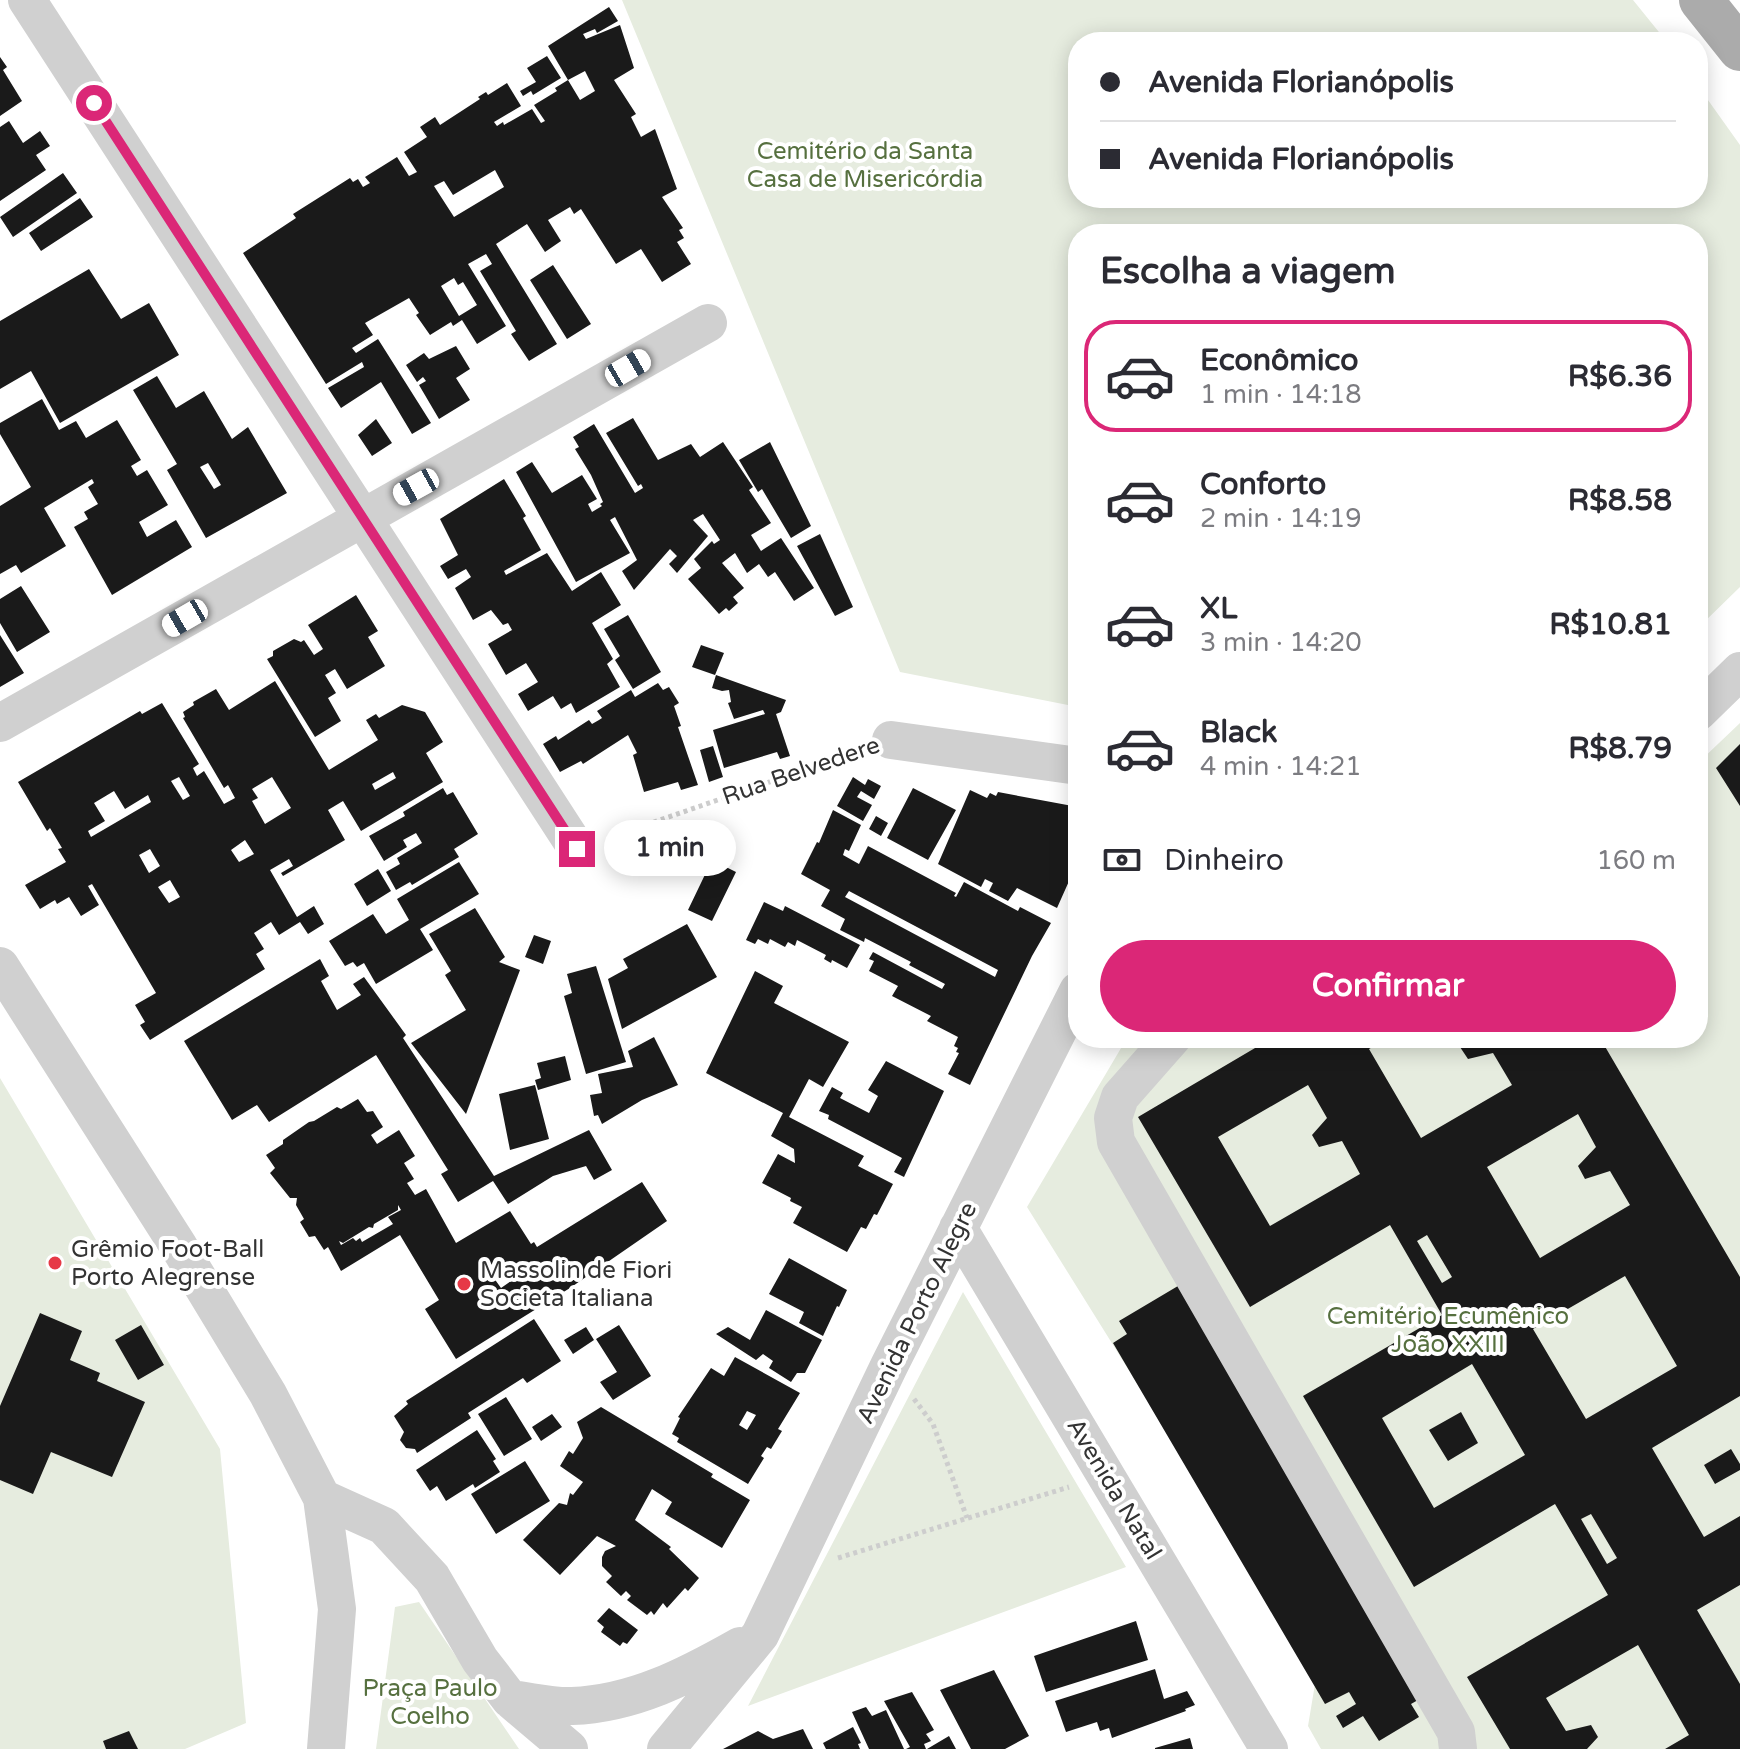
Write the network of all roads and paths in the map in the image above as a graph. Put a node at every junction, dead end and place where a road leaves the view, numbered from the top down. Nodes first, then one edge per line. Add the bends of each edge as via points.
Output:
1 (27, 0) edge
2 (1701, 0) edge
3 (1740, 49) edge
4 (708, 323) dead end
5 (363, 517) junction
6 (1740, 671) edge
7 (1708, 702) edge
8 (0, 723) edge
9 (891, 740) joint
10 (1068, 765) edge
11 (577, 849) joint
12 (0, 966) edge
13 (1068, 1011) edge
14 (1163, 1048) edge
15 (958, 1228) junction
16 (889, 1366) junction
17 (1106, 1476) junction
18 (322, 1498) junction
19 (967, 1518) junction
20 (791, 1573) junction
21 (760, 1635) junction
22 (510, 1699) junction
23 (318, 1746) edge
24 (569, 1749) edge
25 (666, 1749) edge
26 (1269, 1749) edge
27 (1458, 1749) edge

1 - 5 street
2 - 3 main road
4 - 5 street
5 - 8 street
5 - 11 street
6 - 7 street
9 - 10 street, Rua Belvedere
9 - 11 path, Rua Belvedere
12 - 18 street via 268,1394
13 - 15 street, Avenida Porto Alegre
14 - 27 street via 1120,1097 1113,1118 1116,1142 1456,1732
15 - 16 street, Avenida Porto Alegre
15 - 17 street, Avenida Natal
16 - 19 path via 933,1424
16 - 20 street, Avenida Porto Alegre
17 - 19 path
17 - 26 street, Avenida Natal
18 - 22 street via 384,1526 413,1557
18 - 23 street via 337,1609
19 - 20 path
20 - 21 street, Avenida Porto Alegre
21 - 22 street via 674,1681 606,1702 569,1706
21 - 25 street, Avenida Porto Alegre
22 - 24 street

